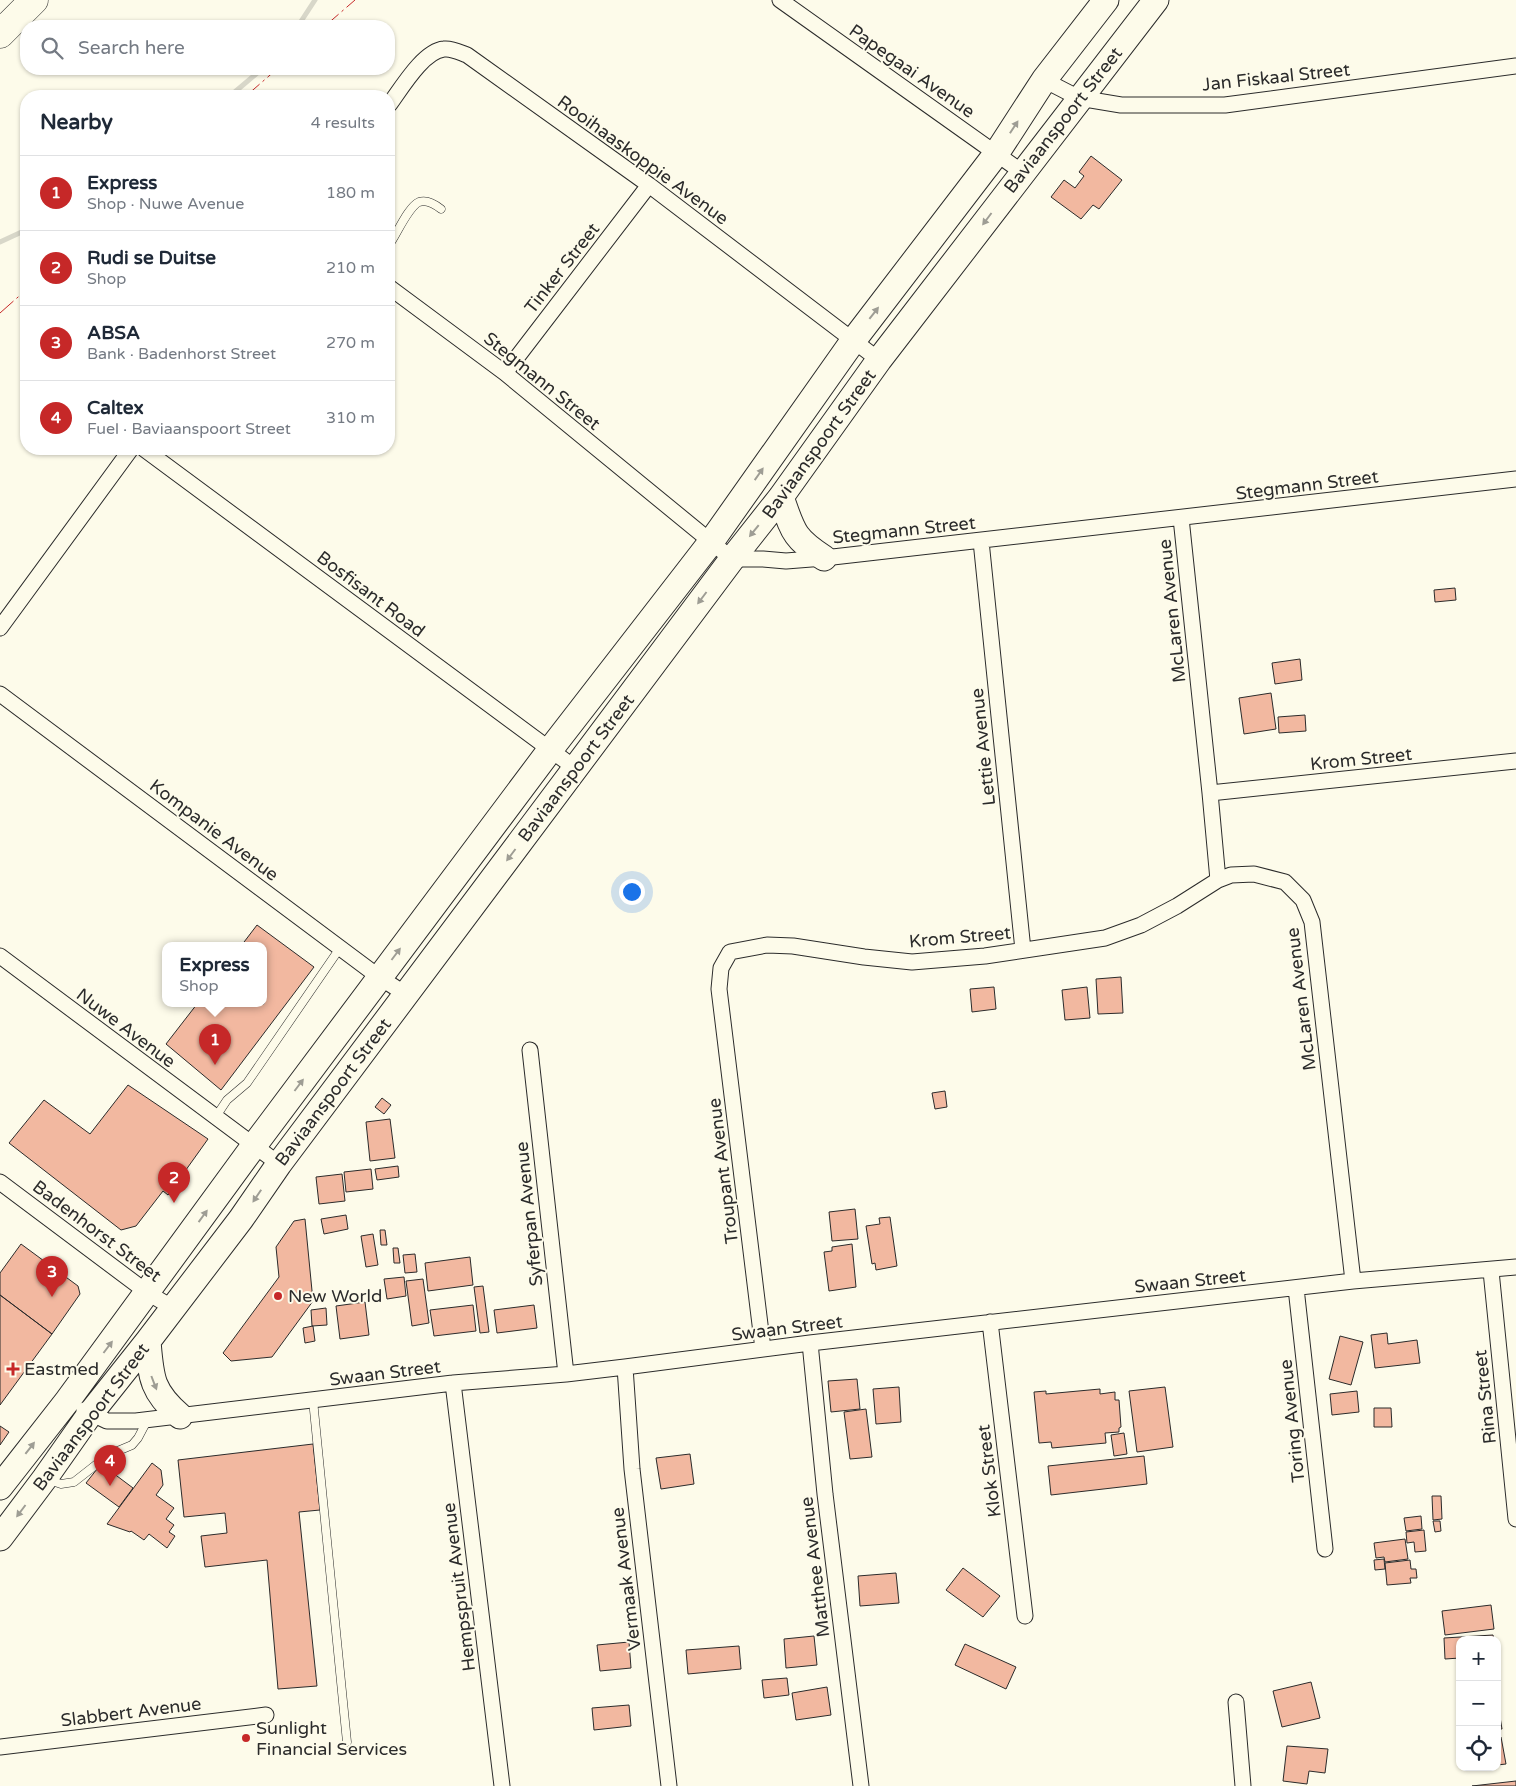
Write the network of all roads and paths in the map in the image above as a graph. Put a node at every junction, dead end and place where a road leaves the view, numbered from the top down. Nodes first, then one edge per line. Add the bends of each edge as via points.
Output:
1 (34, 0) edge
2 (780, 0) edge
3 (1106, 0) edge
4 (1156, 0) edge
5 (0, 34) edge
6 (1516, 66) edge
7 (1044, 80) junction
8 (395, 97) edge
9 (1080, 98) junction
10 (996, 154) junction
11 (1022, 172) junction
12 (649, 185) junction
13 (442, 209) dead end
14 (395, 235) edge
15 (395, 291) edge
16 (853, 341) junction
17 (879, 360) junction
18 (505, 373) junction
19 (127, 455) edge
20 (152, 455) edge
21 (1516, 479) edge
22 (781, 497) junction
23 (1181, 518) junction
24 (981, 541) junction
25 (711, 542) junction
26 (824, 558) junction
27 (732, 559) junction
28 (0, 628) edge
29 (0, 694) edge
30 (550, 750) junction
31 (1516, 761) edge
32 (575, 768) junction
33 (1210, 793) junction
34 (1218, 880) junction
35 (340, 948) junction
36 (1024, 950) junction
37 (0, 956) edge
38 (379, 977) junction
39 (720, 989) joint
40 (407, 995) junction
41 (530, 1050) dead end
42 (214, 1118) junction
43 (253, 1147) junction
44 (279, 1164) junction
45 (0, 1182) edge
46 (1516, 1267) edge
47 (1491, 1271) junction
48 (1352, 1281) junction
49 (1296, 1288) junction
50 (148, 1293) junction
51 (174, 1308) junction
52 (990, 1322) junction
53 (148, 1341) junction
54 (810, 1343) junction
55 (763, 1349) junction
56 (625, 1367) junction
57 (566, 1374) junction
58 (453, 1383) junction
59 (68, 1400) junction
60 (313, 1400) junction
61 (90, 1414) junction
62 (180, 1416) junction
63 (148, 1419) junction
64 (45, 1478) junction
65 (0, 1486) edge
66 (1516, 1519) edge
67 (0, 1538) edge
68 (1325, 1549) dead end
69 (1025, 1616) dead end
70 (1236, 1702) dead end
71 (266, 1715) dead end
72 (347, 1742) dead end
73 (0, 1747) edge
74 (502, 1786) edge
75 (669, 1786) edge
76 (861, 1786) edge
77 (1243, 1786) edge

1 - 5 highway
2 - 10 street, Papegaai Avenue
3 - 7 main road, Baviaanspoort Street
4 - 9 main road, Baviaanspoort Street
6 - 9 street, Jan Fiskaal Street via 1225,105 1121,105
7 - 9 street, Jan Fiskaal Street
10 -> 7 main road, Baviaanspoort Street
8 - 12 street, Rooihaaskoppie Avenue via 433,52 454,50 466,55
9 - 11 main road, Baviaanspoort Street
10 - 11 street, Papegaai Avenue
16 -> 10 main road, Baviaanspoort Street
11 -> 17 main road, Baviaanspoort Street
12 - 16 street, Rooihaaskoppie Avenue
12 - 18 street, Tinker Street
13 - 14 lane via 426,201 419,202
15 - 18 street, Stegmann Street
16 - 17 street, Rooihaaskoppie Avenue
25 -> 16 main road, Baviaanspoort Street
17 - 22 main road, Baviaanspoort Street
18 - 25 street, Stegmann Street
19 - 28 street
20 - 30 street, Bosfisant Road
21 - 23 street, Stegmann Street
22 - 26 main road via 793,531
22 -> 27 main road, Baviaanspoort Street
23 - 24 street, Stegmann Street
23 - 33 street, McLaren Avenue
24 - 26 street, Stegmann Street
24 - 36 street, Lettie Avenue
25 - 27 street, Stegmann Street
25 - 30 main road, Baviaanspoort Street
26 - 27 street, Stegmann Street via 786,561
27 -> 32 main road, Baviaanspoort Street
29 - 35 street, Kompanie Avenue
30 - 32 street, Bosfisant Road
38 -> 30 main road, Baviaanspoort Street
31 - 33 street, Krom Street
32 -> 40 main road, Baviaanspoort Street
33 - 34 street, McLaren Avenue
34 - 36 street, Krom Street via 1177,906 1105,938
34 - 48 street, McLaren Avenue via 1231,875 1254,874 1285,882 1302,900 1312,922
35 - 38 street, Kompanie Avenue
35 - 42 lane via 247,1083 227,1100
36 - 39 street, Krom Street via 912,962 767,945 730,952 721,968
37 - 42 street, Nuwe Avenue
38 - 40 street, Kompanie Avenue
43 -> 38 main road, Baviaanspoort Street
39 - 55 street, Troupant Avenue
40 - 44 main road, Baviaanspoort Street
41 - 57 street, Syferpan Avenue
42 - 43 street, Nuwe Avenue
43 - 44 street, Nuwe Avenue
50 -> 43 main road, Baviaanspoort Street
44 -> 51 main road, Baviaanspoort Street
45 - 50 street, Badenhorst Street
46 - 47 street, Swaan Street
47 - 48 street, Swaan Street
47 - 66 street, Rina Street
48 - 49 street, Swaan Street
49 - 52 street, Swaan Street
49 - 68 street, Toring Avenue
50 - 51 street, Badenhorst Street
59 -> 50 main road, Baviaanspoort Street
51 - 53 main road, Baviaanspoort Street
52 - 54 street, Swaan Street
52 - 69 street, Klok Street
53 - 61 main road, Baviaanspoort Street
53 -> 62 main road via 153,1381 162,1399
54 - 55 street, Swaan Street
54 - 76 street, Matthee Avenue
55 - 56 street, Swaan Street
56 - 57 street, Swaan Street
56 - 75 street, Vermaak Avenue via 632,1469
57 - 58 street, Swaan Street
58 - 60 street, Swaan Street
58 - 74 street, Hempspruit Avenue
59 - 61 street, Swaan Street
65 -> 59 main road, Baviaanspoort Street
60 - 62 street, Swaan Street
60 - 72 lane
61 - 63 street, Swaan Street via 107,1421
61 - 64 main road, Baviaanspoort Street
62 - 63 street, Swaan Street
63 - 64 lane via 132,1445 113,1453 74,1482 61,1484
64 -> 67 main road, Baviaanspoort Street
70 - 77 street
71 - 73 street, Slabbert Avenue

